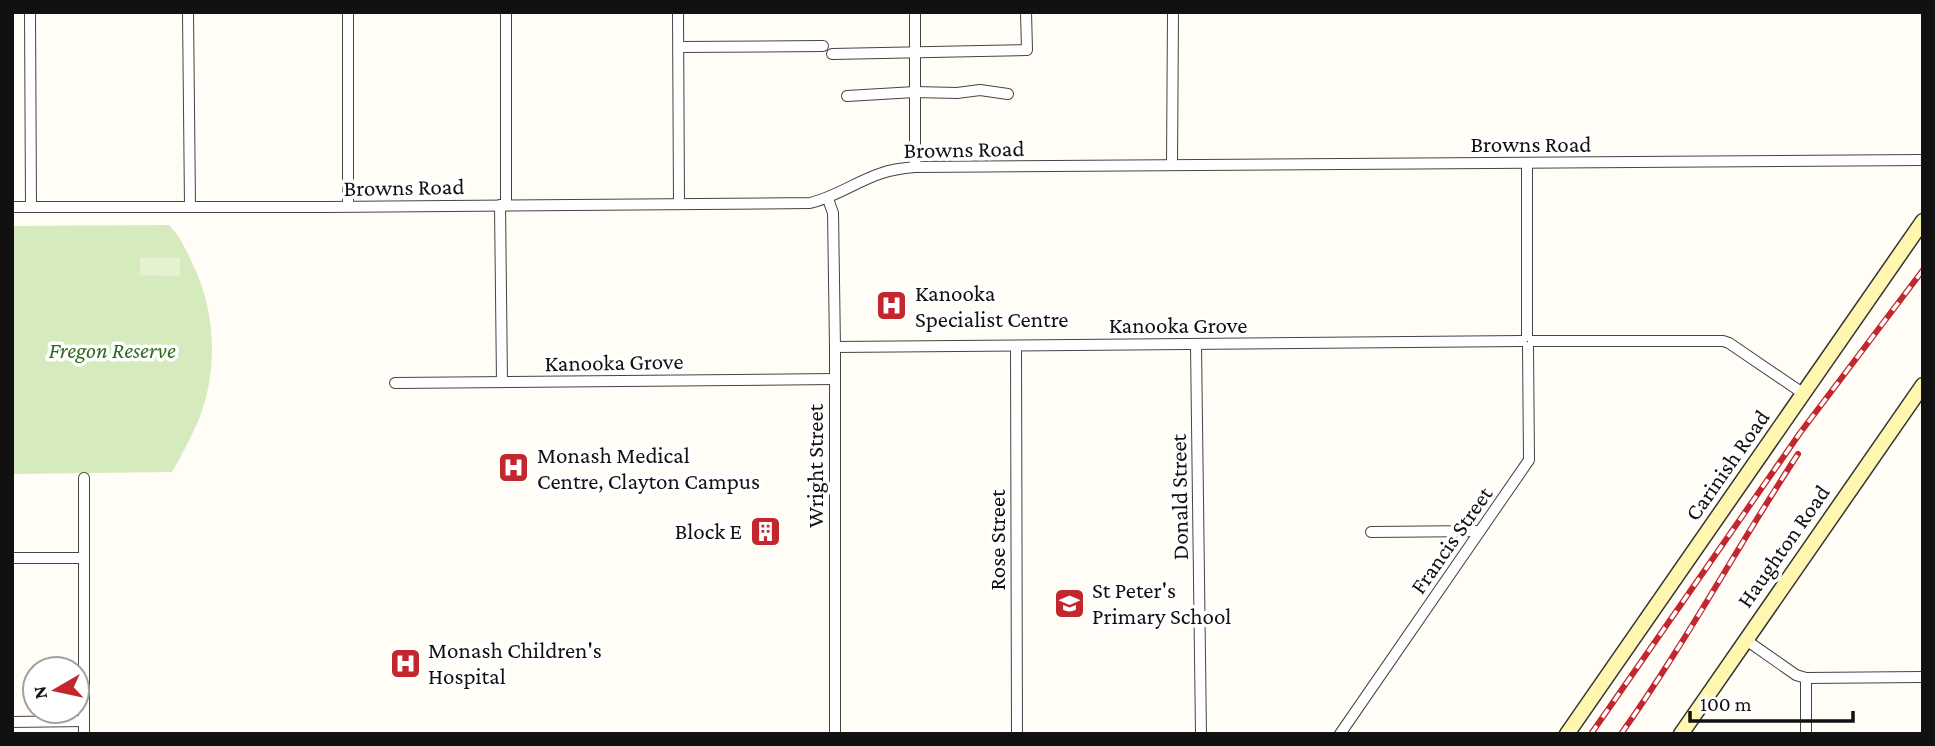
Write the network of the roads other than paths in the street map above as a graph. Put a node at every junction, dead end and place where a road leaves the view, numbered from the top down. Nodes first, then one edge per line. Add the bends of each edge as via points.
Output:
1 (30, 12) edge
2 (188, 12) edge
3 (348, 12) edge
4 (506, 12) edge
5 (678, 12) edge
6 (915, 12) edge
7 (1026, 12) edge
8 (1173, 12) edge
9 (678, 47) junction
10 (822, 47) dead end
11 (915, 51) junction
12 (832, 54) dead end
13 (915, 93) junction
14 (1008, 94) dead end
15 (847, 96) dead end
16 (1923, 160) edge
17 (1527, 164) junction
18 (1172, 165) junction
19 (915, 167) junction
20 (828, 199) junction
21 (679, 204) junction
22 (503, 205) junction
23 (190, 206) junction
24 (348, 206) junction
25 (12, 207) edge
26 (31, 207) junction
27 (1923, 221) edge
28 (1527, 341) junction
29 (1196, 345) junction
30 (1016, 346) junction
31 (835, 347) junction
32 (834, 379) junction
33 (502, 382) junction
34 (395, 383) dead end
35 (1923, 386) edge
36 (1804, 394) junction
37 (84, 478) dead end
38 (1480, 531) junction
39 (1371, 532) dead end
40 (12, 558) edge
41 (83, 558) junction
42 (1746, 640) junction
43 (84, 655) edge
44 (1923, 677) edge
45 (1806, 678) junction
46 (835, 734) edge
47 (1017, 734) edge
48 (1201, 734) edge
49 (1340, 734) edge
50 (1567, 734) edge
51 (1681, 734) edge
52 (1806, 734) edge

1 - 26 street
2 - 23 street
3 - 24 street
4 - 22 street
5 - 9 street
6 - 11 street
7 - 11 street via 1027,50
8 - 18 street
9 - 10 street
9 - 21 street
11 - 12 street
11 - 13 street
13 - 14 street via 980,90
13 - 15 street
13 - 19 street
16 - 17 street, Browns Road
17 - 18 street, Browns Road
17 - 28 street, Francis Street
18 - 19 street, Browns Road
19 - 20 street, Browns Road via 879,173
20 - 21 street, Browns Road
20 - 31 street, Wright Street via 833,212
21 - 22 street, Browns Road
22 - 24 street, Browns Road
22 - 33 street
23 - 24 street, Browns Road
23 - 26 street, Browns Road
25 - 26 street, Browns Road
27 - 36 street, Carinish Road
28 - 29 street, Kanooka Grove
28 - 36 street, Kanooka Grove via 1723,341
28 - 38 street, Francis Street via 1529,460
29 - 30 street, Kanooka Grove
29 - 48 street, Donald Street
30 - 31 street, Kanooka Grove
30 - 47 street, Rose Street
31 - 32 street, Wright Street
32 - 33 street, Kanooka Grove
32 - 46 street, Wright Street
33 - 34 street, Kanooka Grove
35 - 42 street, Haughton Road
36 - 50 street, Carinish Road
37 - 41 street
38 - 39 street
38 - 49 street, Francis Street
40 - 41 street
41 - 43 street
42 - 45 street
42 - 51 street, Haughton Road
44 - 45 street
45 - 52 street

